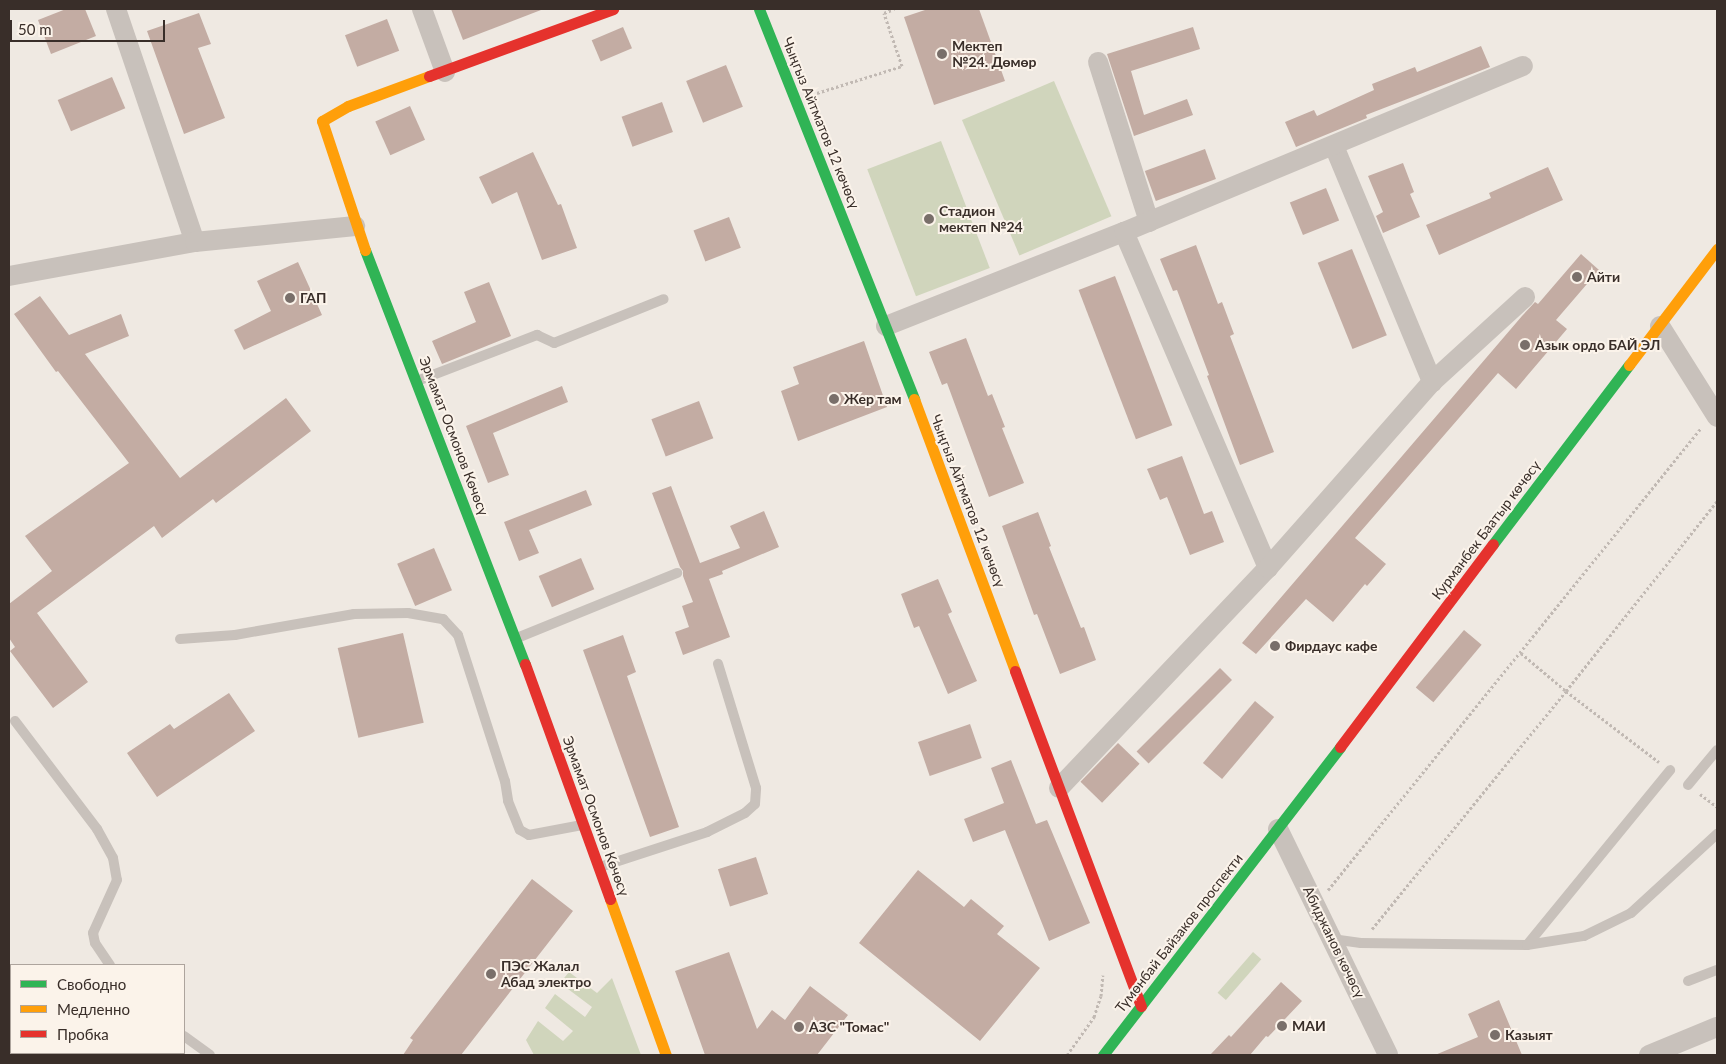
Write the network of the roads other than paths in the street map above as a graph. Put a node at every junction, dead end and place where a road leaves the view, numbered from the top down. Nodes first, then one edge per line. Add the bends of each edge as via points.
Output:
1 (116, 9) edge
2 (422, 9) edge
3 (613, 9) edge
4 (759, 9) edge
5 (1098, 62) dead end
6 (1523, 66) dead end
7 (445, 72) junction
8 (1334, 146) junction
9 (1149, 222) junction
10 (355, 226) junction
11 (1124, 232) junction
12 (195, 242) junction
13 (1717, 249) edge
14 (9, 276) edge
15 (1525, 297) dead end
16 (664, 299) dead end
17 (886, 326) junction
18 (1660, 326) junction
19 (416, 381) junction
20 (1432, 382) junction
21 (1710, 421) edge
22 (1268, 568) junction
23 (677, 573) dead end
24 (516, 638) junction
25 (180, 639) dead end
26 (718, 664) dead end
27 (16, 721) dead end
28 (1717, 750) edge
29 (1670, 770) road end
30 (1688, 785) road end
31 (1059, 788) junction
32 (583, 824) junction
33 (1278, 829) junction
34 (1717, 834) edge
35 (599, 868) junction
36 (1332, 939) junction
37 (1527, 945) junction
38 (109, 964) edge
39 (1717, 970) edge
40 (1688, 981) dead end
41 (1141, 1006) junction
42 (1717, 1027) edge
43 (185, 1037) edge
44 (1687, 1048) edge
45 (210, 1055) edge
46 (666, 1055) edge
47 (1103, 1055) edge
48 (1388, 1055) edge
49 (1649, 1055) edge

1 - 12 street
2 - 7 street
3 - 7 main road, Эрмамат Осмонов Көчөсү
4 - 17 main road, Чыңгыз Айтматов 12 көчөсү
5 - 9 street
6 - 8 street
7 - 10 main road, Эрмамат Осмонов Көчөсү via 348,106 322,121
8 - 9 street
8 - 20 street
9 - 11 street
10 - 12 street
10 - 19 main road, Эрмамат Осмонов Көчөсү
11 - 17 street
11 - 22 street
12 - 14 street
13 - 18 main road, Курманбек Баатыр көчөсү
15 - 20 street
16 - 19 lane via 554,342 537,335
17 - 31 main road, Чыңгыз Айтматов 12 көчөсү
18 - 21 street
18 - 33 main road, Курманбек Баатыр көчөсү
19 - 24 main road, Эрмамат Осмонов Көчөсү
20 - 22 street
22 - 31 street
23 - 24 lane
24 - 32 main road, Эрмамат Осмонов Көчөсү
25 - 32 lane via 235,635 354,614 408,613 443,619 458,635 505,781 508,801 520,830 529,835
26 - 35 lane via 756,788 755,804 745,813 707,832
27 - 38 lane via 97,829 113,858 116,880 93,933 95,943
28 - 30 lane
29 - 37 lane
31 - 41 main road, Чыңгыз Айтматов 12 көчөсү
32 - 35 main road, Эрмамат Осмонов Көчөсү
33 - 36 street, Абиджанов көчөсү
33 - 41 main road, Түмөнбай Байзаков проспекти
34 - 37 lane via 1631,913 1584,936
35 - 46 main road, Эрмамат Осмонов Көчөсү
36 - 37 lane via 1361,943
36 - 48 street, Абиджанов көчөсү
39 - 40 lane
41 - 47 main road, Түмөнбай Байзаков проспекти
42 - 44 street
43 - 45 lane
44 - 49 street

